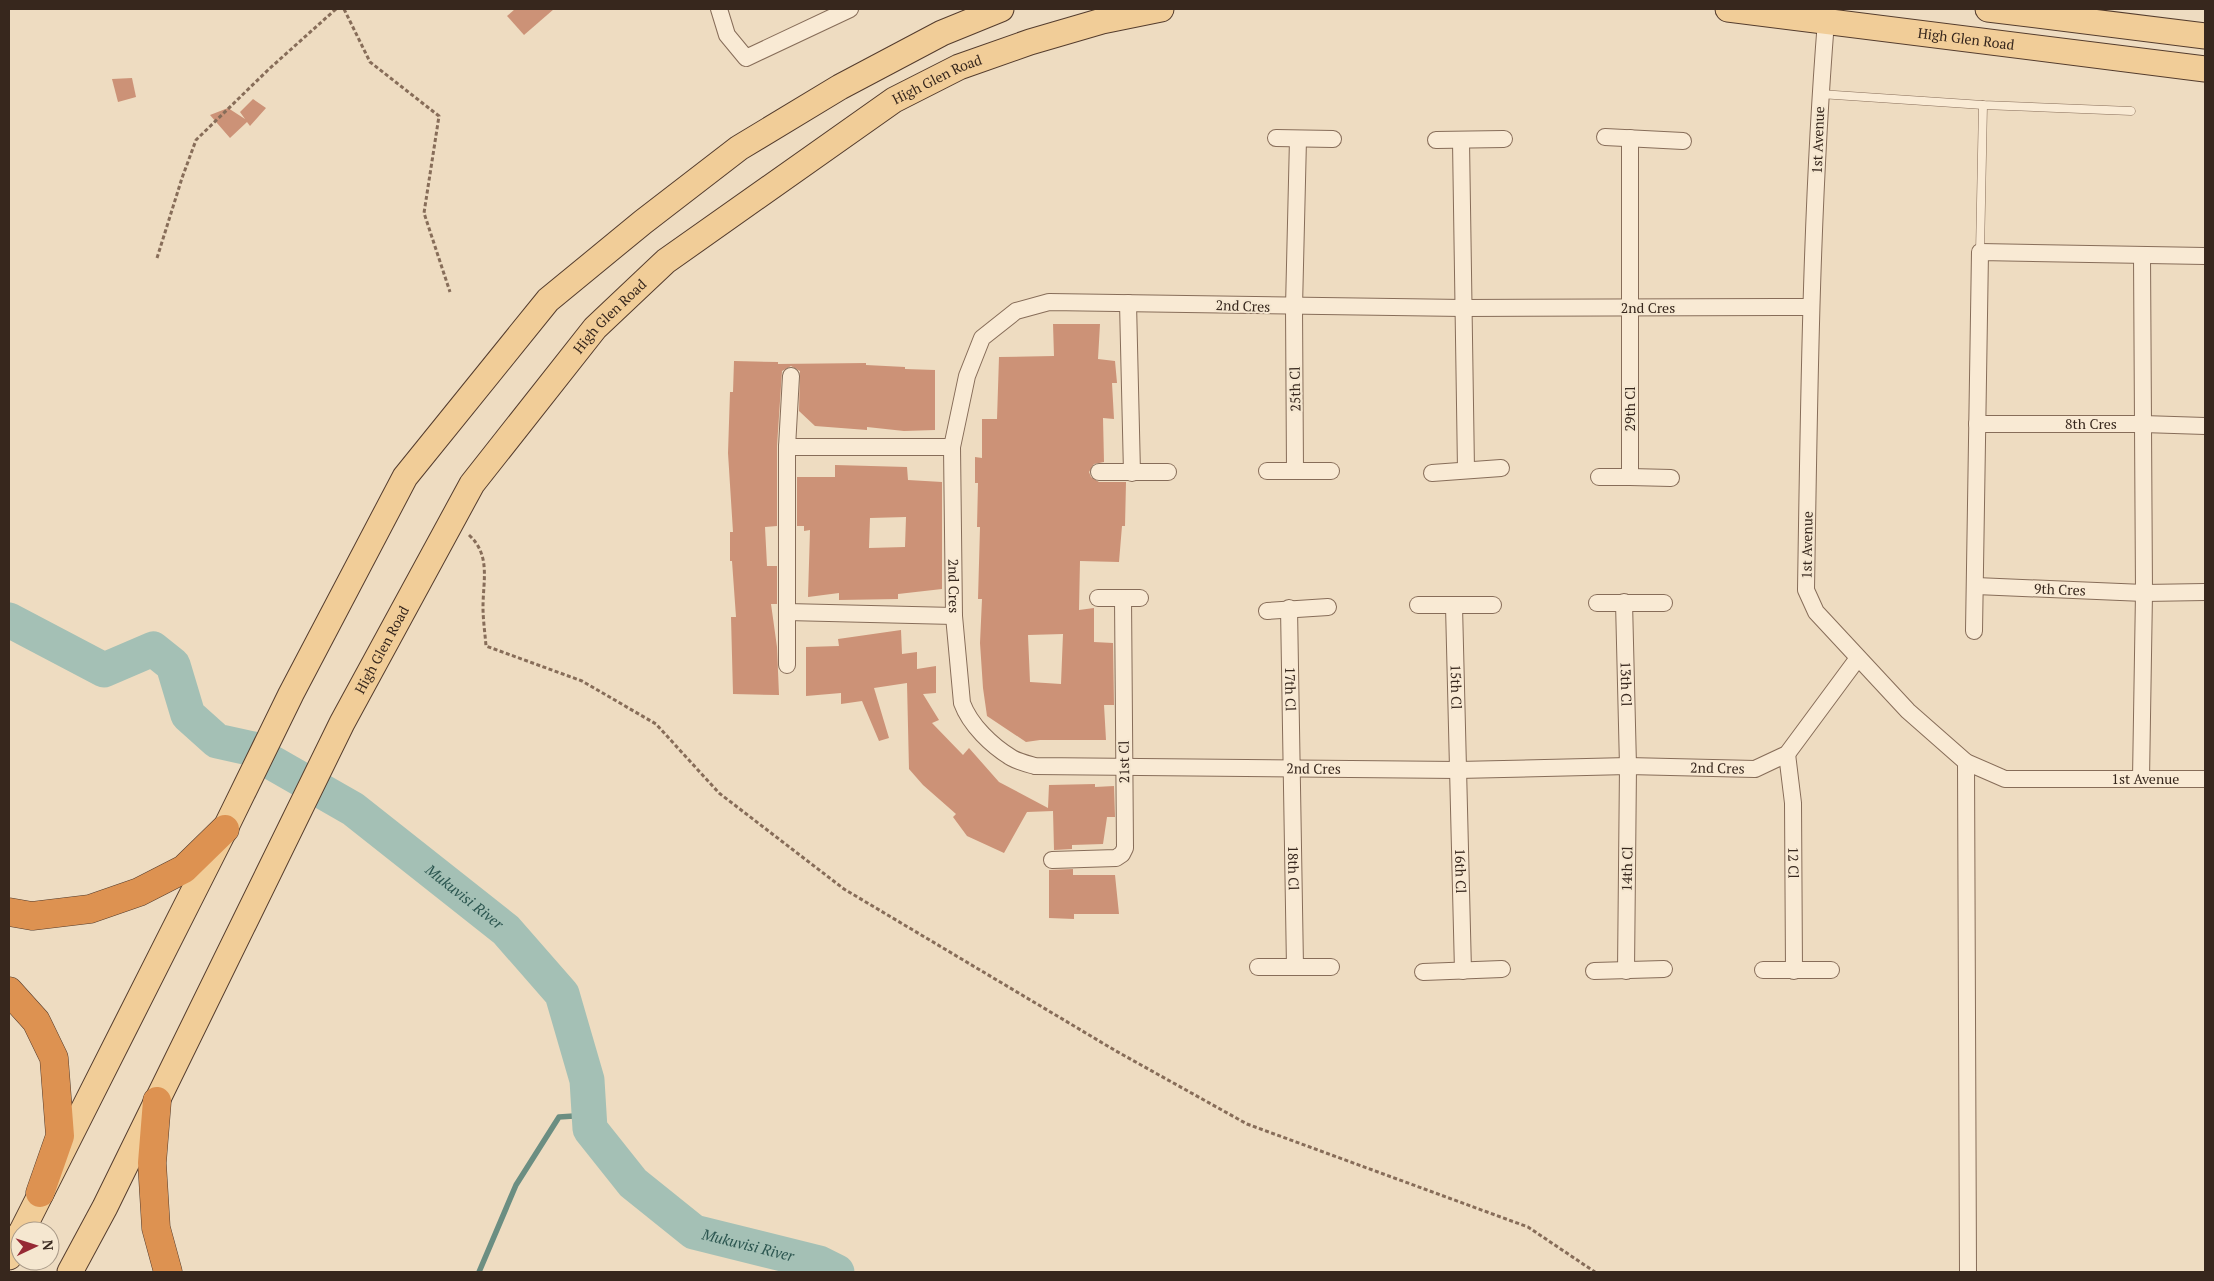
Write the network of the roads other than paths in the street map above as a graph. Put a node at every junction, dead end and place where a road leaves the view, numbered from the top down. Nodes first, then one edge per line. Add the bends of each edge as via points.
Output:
1 (719, 9) edge
2 (850, 9) edge
3 (1001, 9) edge
4 (1161, 9) edge
5 (1728, 9) edge
6 (1988, 9) edge
7 (1826, 21) junction
8 (2205, 36) edge
9 (2205, 69) edge
10 (1820, 94) junction
11 (1983, 105) junction
12 (2131, 111) dead end
13 (1605, 137) dead end
14 (1276, 138) dead end
15 (1298, 138) junction
16 (1630, 138) junction
17 (1333, 139) dead end
18 (1504, 139) dead end
19 (1436, 140) dead end
20 (1461, 141) junction
21 (1683, 141) dead end
22 (1980, 252) junction
23 (2142, 256) junction
24 (2205, 256) edge
25 (1128, 303) junction
26 (1811, 306) junction
27 (1294, 307) junction
28 (1463, 308) junction
29 (1630, 308) junction
30 (791, 376) dead end
31 (1977, 424) junction
32 (2143, 424) junction
33 (2205, 426) edge
34 (787, 447) junction
35 (952, 447) junction
36 (1501, 468) dead end
37 (1466, 470) junction
38 (1267, 471) dead end
39 (1295, 471) junction
40 (1331, 471) dead end
41 (1098, 472) dead end
42 (1168, 472) dead end
43 (1432, 472) dead end
44 (1132, 473) junction
45 (1599, 477) dead end
46 (1630, 477) junction
47 (1671, 478) dead end
48 (1976, 586) junction
49 (2144, 592) junction
50 (2205, 592) edge
51 (1098, 598) dead end
52 (1123, 598) junction
53 (1140, 598) dead end
54 (1624, 602) junction
55 (1597, 603) dead end
56 (1664, 603) dead end
57 (1418, 605) dead end
58 (1493, 605) dead end
59 (1454, 606) junction
60 (1328, 607) dead end
61 (1289, 608) junction
62 (1267, 611) dead end
63 (788, 612) junction
64 (954, 616) junction
65 (1974, 631) dead end
66 (1858, 658) junction
67 (787, 665) dead end
68 (1787, 754) junction
69 (1966, 762) junction
70 (1628, 766) junction
71 (1124, 767) junction
72 (1292, 769) junction
73 (1458, 770) junction
74 (2142, 779) junction
75 (2205, 779) edge
76 (225, 829) junction
77 (1052, 860) dead end
78 (9, 912) edge
79 (1258, 967) dead end
80 (1295, 967) junction
81 (1331, 967) dead end
82 (1502, 969) dead end
83 (1664, 969) dead end
84 (1763, 970) dead end
85 (1831, 970) dead end
86 (1463, 971) junction
87 (1594, 971) dead end
88 (1626, 971) junction
89 (1794, 971) junction
90 (1423, 972) dead end
91 (9, 991) edge
92 (158, 1100) junction
93 (40, 1193) junction
94 (27, 1221) edge
95 (70, 1272) edge
96 (168, 1272) edge
97 (1968, 1272) edge

1 - 2 street via 727,35 746,58
3 - 76 main road via 942,33 840,87 739,148 548,300 405,477 291,694
4 - 92 main road, High Glen Road via 1030,42 959,67 894,100 666,261 595,328 472,484 342,724
5 - 7 main road, High Glen Road
6 - 8 main road
7 - 9 main road, High Glen Road
7 - 10 street, 1st Avenue
10 - 11 lane
10 - 26 street, 1st Avenue
11 - 12 lane
11 - 22 lane
13 - 16 street
14 - 15 street
15 - 17 street
15 - 27 street, 25th Cl
16 - 21 street
16 - 29 street, 29th Cl
18 - 20 street
19 - 20 street
20 - 28 street
22 - 23 street
22 - 31 street
23 - 24 street
23 - 32 street
25 - 27 street, 2nd Cres
25 - 35 street, 2nd Cres via 1049,302 1016,311 982,338 967,376
25 - 44 street
26 - 29 street, 2nd Cres
26 - 66 street, 1st Avenue via 1806,590 1816,612
27 - 28 street, 2nd Cres
27 - 39 street, 25th Cl
28 - 29 street, 2nd Cres
28 - 37 street
29 - 46 street, 29th Cl
30 - 34 street
31 - 32 street, 8th Cres
31 - 48 street
32 - 33 street, 8th Cres
32 - 49 street
34 - 35 street
34 - 63 street
35 - 64 street, 2nd Cres
36 - 37 street
37 - 43 street
38 - 39 street
39 - 40 street
41 - 44 street
42 - 44 street
45 - 46 street
46 - 47 street
48 - 49 street, 9th Cres
48 - 65 street
49 - 50 street, 9th Cres
49 - 74 street
51 - 52 street
52 - 53 street
52 - 71 street, 21st Cl
54 - 55 street
54 - 56 street
54 - 70 street, 13th Cl
57 - 59 street
58 - 59 street
59 - 73 street, 15th Cl
60 - 61 street
61 - 62 street
61 - 72 street, 17th Cl
63 - 64 street
63 - 67 street
64 - 71 street, 2nd Cres via 962,703 974,726 1013,759 1035,766
66 - 68 street, 2nd Cres
66 - 69 street, 1st Avenue via 1908,710
68 - 70 street, 2nd Cres via 1755,769
68 - 89 street, 12 Cl via 1793,804
69 - 74 street, 1st Avenue via 2005,779
69 - 97 street
70 - 73 street, 2nd Cres
70 - 88 street, 14th Cl
71 - 72 street, 2nd Cres
71 - 77 street, 21st Cl via 1125,848 1122,854 1116,858
72 - 73 street, 2nd Cres
72 - 80 street, 18th Cl
73 - 86 street, 16th Cl
74 - 75 street, 1st Avenue
76 - 78 highway via 184,869 139,892 90,909 32,916
76 - 93 main road
79 - 80 street
80 - 81 street
82 - 86 street
83 - 88 street
84 - 89 street
85 - 89 street
86 - 90 street
87 - 88 street
91 - 93 highway via 36,1021 54,1058 60,1136
92 - 95 main road, High Glen Road
92 - 96 highway via 152,1173 156,1228
93 - 94 main road

